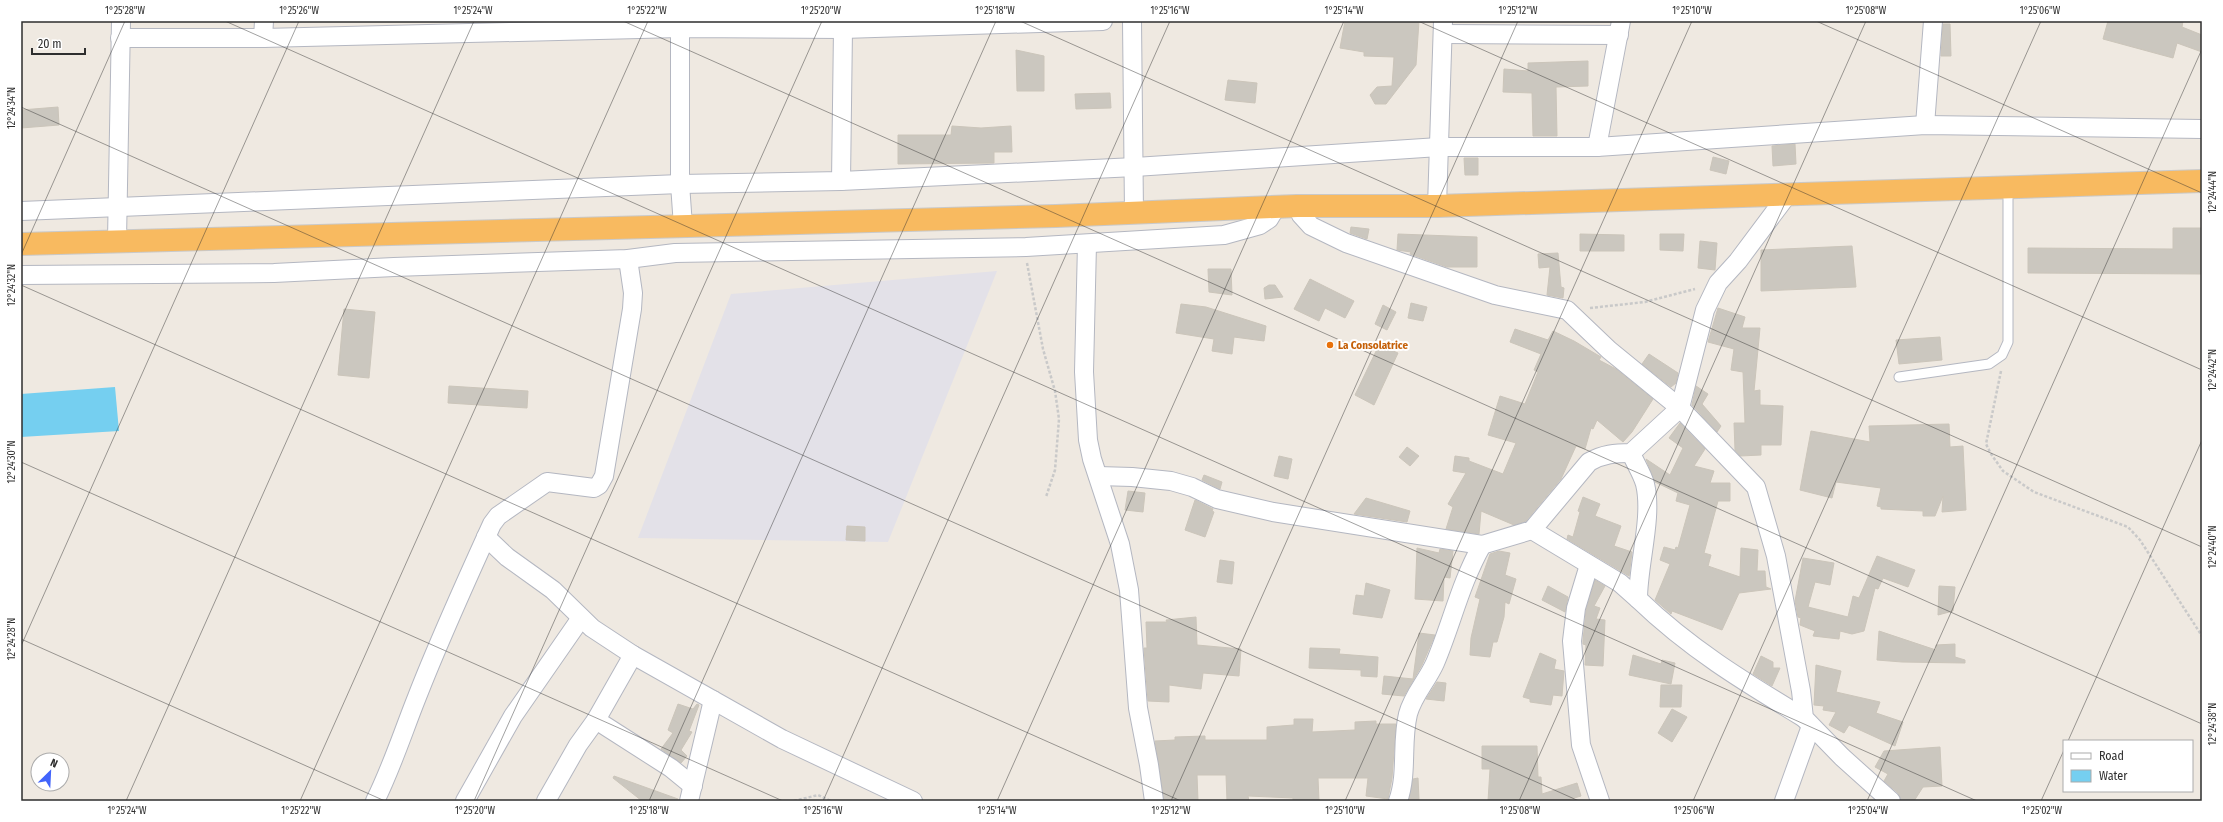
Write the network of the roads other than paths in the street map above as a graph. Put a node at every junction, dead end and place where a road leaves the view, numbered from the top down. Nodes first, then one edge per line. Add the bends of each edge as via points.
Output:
1 (1103, 21) edge
2 (1132, 21) edge
3 (1933, 21) edge
4 (1034, 22) edge
5 (680, 25) edge
6 (1443, 28) edge
7 (1620, 28) edge
8 (121, 29) edge
9 (264, 29) edge
10 (844, 29) junction
11 (1925, 124) junction
12 (2202, 129) edge
13 (1440, 147) junction
14 (1598, 147) junction
15 (1135, 167) junction
16 (841, 181) junction
17 (2202, 181) edge
18 (680, 184) junction
19 (2008, 187) junction
20 (1788, 194) junction
21 (1298, 206) junction
22 (1437, 206) junction
23 (118, 208) junction
24 (1276, 209) junction
25 (21, 211) edge
26 (1134, 213) junction
27 (683, 226) junction
28 (117, 240) junction
29 (21, 244) edge
30 (1087, 244) junction
31 (628, 259) junction
32 (21, 275) edge
33 (1900, 377) dead end
34 (1680, 408) junction
35 (1631, 453) junction
36 (1098, 476) junction
37 (1532, 530) junction
38 (486, 537) junction
39 (1482, 545) junction
40 (1589, 565) junction
41 (1638, 599) junction
42 (581, 618) junction
43 (633, 655) junction
44 (713, 700) junction
45 (596, 720) junction
46 (1807, 722) junction
47 (691, 794) edge
48 (375, 801) edge
49 (465, 801) edge
50 (546, 801) edge
51 (913, 801) edge
52 (1154, 801) edge
53 (1398, 801) edge
54 (1600, 801) edge
55 (1784, 801) edge
56 (1890, 801) edge

1 - 4 street
2 - 15 street
3 - 11 street
4 - 10 street
5 - 9 street
5 - 10 street
5 - 18 street
6 - 7 street
6 - 13 street
7 - 14 street
8 - 9 street
8 - 23 street
10 - 16 street
11 - 12 street
11 - 14 street
13 - 14 street
13 - 15 street
13 - 22 street
15 - 16 street
15 - 26 street
16 - 18 street
17 - 19 highway
18 - 23 street
18 - 27 street
19 - 20 highway
19 - 33 lane via 2008,342 2002,355 1989,364
20 - 22 highway
20 - 34 street via 1738,261 1718,283 1705,310
21 - 22 highway
21 - 24 highway
21 - 34 street via 1301,215 1311,226 1346,243 1495,295 1567,310 1615,355
23 - 25 street
23 - 28 street
24 - 26 highway
24 - 30 street via 1269,219 1260,225 1224,235
26 - 27 highway
27 - 28 highway
28 - 29 highway
30 - 31 street via 675,253
30 - 36 street via 1084,372 1088,440
31 - 32 street via 394,266 274,273
31 - 38 street via 633,293 632,309 604,476 600,484 594,488 547,482 498,516
34 - 35 street
34 - 46 street via 1756,487 1776,556
35 - 37 street via 1605,455 1589,462
35 - 41 street via 1645,483 1647,504
36 - 39 street via 1171,481 1192,487 1217,499 1273,512
36 - 52 street via 1120,544 1129,590 1138,708 1150,765
37 - 39 street
37 - 40 street
38 - 42 street via 508,557 554,590
38 - 48 street via 456,601 416,697 387,777
39 - 53 street via 1464,581 1435,663 1410,706 1404,749 1404,783
40 - 41 street via 1620,583
40 - 54 street via 1576,608 1572,641 1581,745
41 - 46 street via 1670,630
42 - 43 street
42 - 49 street via 513,716
43 - 44 street
43 - 45 street
44 - 47 street
44 - 51 street via 782,739
45 - 47 street via 672,768
45 - 50 street via 578,745
46 - 55 street
46 - 56 street

